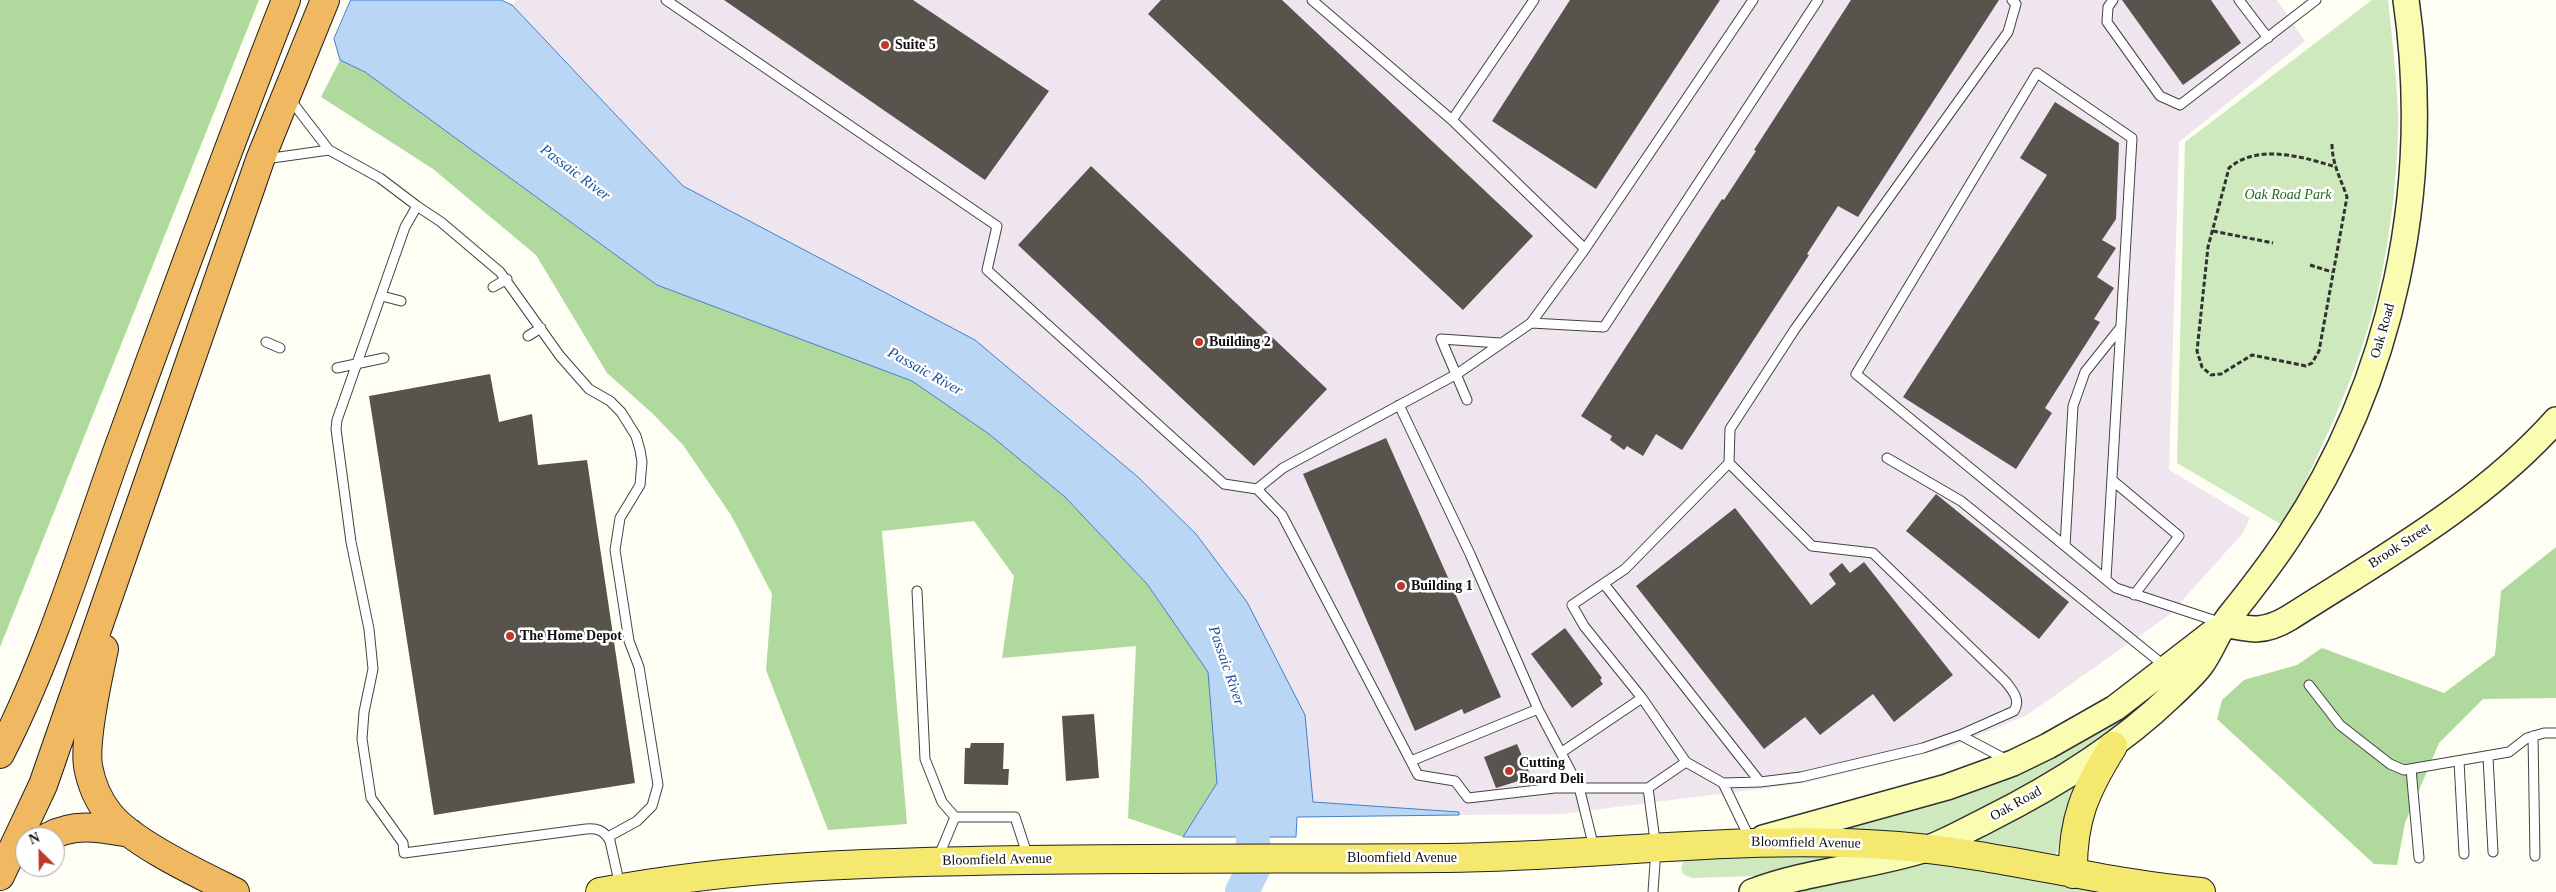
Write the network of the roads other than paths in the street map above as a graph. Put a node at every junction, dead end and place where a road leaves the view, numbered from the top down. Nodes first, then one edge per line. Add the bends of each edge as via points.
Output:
1 (325, 0) edge
2 (666, 0) edge
3 (1312, 0) edge
4 (1534, 0) edge
5 (1753, 0) edge
6 (1818, 0) edge
7 (2012, 0) edge
8 (2113, 0) edge
9 (2239, 0) edge
10 (2316, 0) edge
11 (2406, 0) edge
12 (286, 1) edge
13 (2268, 38) junction
14 (286, 94) junction
15 (1452, 120) junction
16 (329, 150) junction
17 (260, 160) junction
18 (417, 206) junction
19 (1585, 249) junction
20 (507, 279) junction
21 (493, 287) dead end
22 (382, 296) junction
23 (401, 301) dead end
24 (1530, 322) junction
25 (2121, 327) junction
26 (541, 328) junction
27 (528, 336) dead end
28 (266, 342) dead end
29 (1500, 343) junction
30 (280, 348) dead end
31 (384, 358) dead end
32 (356, 364) junction
33 (337, 368) dead end
34 (1457, 374) junction
35 (1467, 400) dead end
36 (1398, 405) junction
37 (2556, 420) edge
38 (1887, 458) dead end
39 (1729, 463) junction
40 (2112, 480) junction
41 (1257, 489) junction
42 (136, 515) junction
43 (2065, 546) junction
44 (2106, 579) junction
45 (1604, 584) junction
46 (918, 592) dead end
47 (2134, 594) junction
48 (2224, 624) junction
49 (2168, 669) junction
50 (2309, 686) dead end
51 (1642, 698) junction
52 (1538, 709) junction
53 (7, 733) edge
54 (2556, 733) edge
55 (1960, 735) junction
56 (2533, 736) junction
57 (2113, 746) junction
58 (1562, 752) junction
59 (0, 754) edge
60 (2488, 756) junction
61 (1411, 761) junction
62 (2459, 761) junction
63 (1686, 762) junction
64 (2013, 763) junction
65 (2411, 769) junction
66 (1760, 782) junction
67 (1723, 783) junction
68 (1579, 788) junction
69 (1648, 788) junction
70 (955, 817) junction
71 (65, 829) edge
72 (130, 833) junction
73 (608, 837) junction
74 (1751, 841) junction
75 (1656, 848) junction
76 (1928, 848) junction
77 (2492, 852) dead end
78 (1595, 853) junction
79 (2464, 854) dead end
80 (2535, 856) dead end
81 (2419, 858) dead end
82 (1029, 860) junction
83 (937, 861) junction
84 (186, 867) junction
85 (15, 868) edge
86 (2073, 874) junction
87 (0, 876) edge
88 (0, 885) edge
89 (614, 891) edge
90 (205, 892) edge
91 (235, 892) edge
92 (1654, 892) edge
93 (1752, 892) edge
94 (2202, 892) edge

1 - 14 highway
2 - 41 lane via 997,226 987,270 1224,484
3 - 15 lane
4 - 15 lane
5 - 19 lane
6 - 24 lane via 1604,327
7 - 39 lane via 2016,4 2008,32 1796,329 1730,429
8 - 13 lane via 2108,7 2107,22 2160,96 2180,104
9 - 13 lane
10 - 13 lane
11 - 48 street, Oak Road via 2414,60 2414,171 2399,271 2386,322 2357,408 2317,491 2275,557
12 - 53 highway via 218,177 66,595
14 - 16 lane
14 - 17 highway
15 - 19 lane
16 - 17 lane
16 - 18 lane via 380,178
17 - 42 highway
18 - 20 lane
18 - 22 lane via 405,227
19 - 24 lane
20 - 21 lane
20 - 26 lane
22 - 23 lane
22 - 32 lane
24 - 29 lane
25 - 40 lane
25 - 43 lane via 2085,372 2073,406
25 - 43 lane via 2132,138 2037,73 1856,374
26 - 27 lane
26 - 73 lane via 589,389 610,401 620,412 636,436 642,462 640,485 620,518 615,550 629,641 639,667 658,785 652,806 637,821
28 - 30 lane
29 - 34 lane
29 - 34 lane via 1441,339
31 - 32 lane
32 - 33 lane
32 - 73 lane via 336,429 351,542 370,635 374,672 364,712 362,739 371,798 403,843 404,853 586,829 599,829
34 - 35 lane
34 - 36 lane
36 - 41 lane via 1283,468
36 - 52 lane via 1470,554
37 - 48 street, Brook Street via 2495,477 2445,517 2289,618 2254,630
38 - 49 lane via 1961,501
39 - 45 lane via 1625,569
39 - 55 lane via 1812,546 1873,553 2006,682 2016,696 2014,711
40 - 44 lane
40 - 47 lane via 2179,536
41 - 61 lane via 1282,515
42 - 72 highway via 102,656 88,746 88,764 97,795 109,815
42 - 87 highway via 43,785
43 - 44 lane
44 - 47 lane via 2116,588
45 - 51 lane via 1572,605 1584,626
45 - 66 lane
46 - 70 lane via 925,759 942,802
47 - 48 lane
48 - 49 street, Oak Road
48 - 57 street, Oak Road via 2202,664 2171,696
49 - 64 street, Oak Road via 2115,708
50 - 65 lane via 2340,726 2390,764 2404,770
51 - 58 lane
51 - 63 lane
52 - 58 lane
52 - 61 lane
53 - 59 highway
54 - 56 lane
55 - 64 lane
55 - 66 lane via 1923,748
56 - 60 lane via 2509,752
56 - 80 lane
57 - 76 street, Oak Road via 2027,799
57 - 86 main road via 2094,776 2077,818
58 - 68 lane
60 - 62 lane
60 - 77 lane
61 - 68 lane via 1418,775 1456,781 1468,798
62 - 65 lane
62 - 79 lane
63 - 67 lane
63 - 69 lane
64 - 74 street, Oak Road via 1947,787
65 - 81 lane
66 - 67 lane
67 - 74 lane
68 - 69 lane
68 - 78 lane
69 - 75 lane
70 - 82 lane via 1014,816
70 - 83 lane
71 - 72 highway via 96,827
72 - 84 highway
73 - 89 lane
74 - 75 main road, Bloomfield Avenue
74 - 76 main road, Bloomfield Avenue via 1831,841
75 - 78 main road, Bloomfield Avenue
75 - 92 lane
76 - 86 main road, Bloomfield Avenue
76 - 93 street, Oak Road
78 - 82 main road, Bloomfield Avenue via 1449,858
82 - 83 main road, Bloomfield Avenue
83 - 89 main road, Bloomfield Avenue via 835,864 728,874
84 - 90 highway
84 - 91 highway
85 - 88 highway
86 - 94 main road, Bloomfield Avenue

